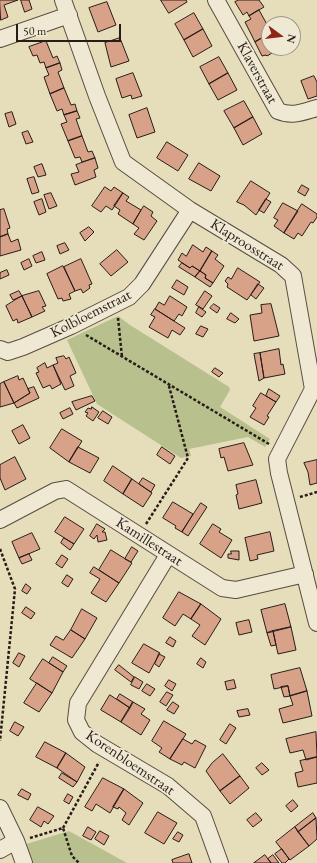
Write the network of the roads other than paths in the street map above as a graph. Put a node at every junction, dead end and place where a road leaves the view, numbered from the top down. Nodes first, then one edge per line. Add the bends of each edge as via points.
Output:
1 (63, 0) edge
2 (216, 0) edge
3 (69, 16) junction
4 (0, 39) edge
5 (317, 108) edge
6 (190, 210) junction
7 (0, 349) edge
8 (0, 520) edge
9 (168, 555) junction
10 (305, 574) junction
11 (317, 623) edge
12 (0, 808) edge
13 (16, 841) junction
14 (0, 850) edge
15 (24, 863) edge
16 (220, 863) edge

1 - 3 street, Klaproosstraat
2 - 5 street, Klaverstraat via 278,111 287,115
3 - 4 street
3 - 6 street, Klaproosstraat via 123,162
6 - 7 street, Kolbloemstraat via 138,289 117,304 16,350 8,352
6 - 10 street, Klaproosstraat via 281,265 293,276 313,389 277,459
8 - 9 street, Kamillestraat via 55,491 66,489
9 - 10 street, Kamillestraat via 229,590
9 - 16 street, Korenbloemstraat via 78,703 76,720 82,732 168,786 203,816
10 - 11 street, Klaproosstraat
12 - 13 street
13 - 14 street
13 - 15 street

